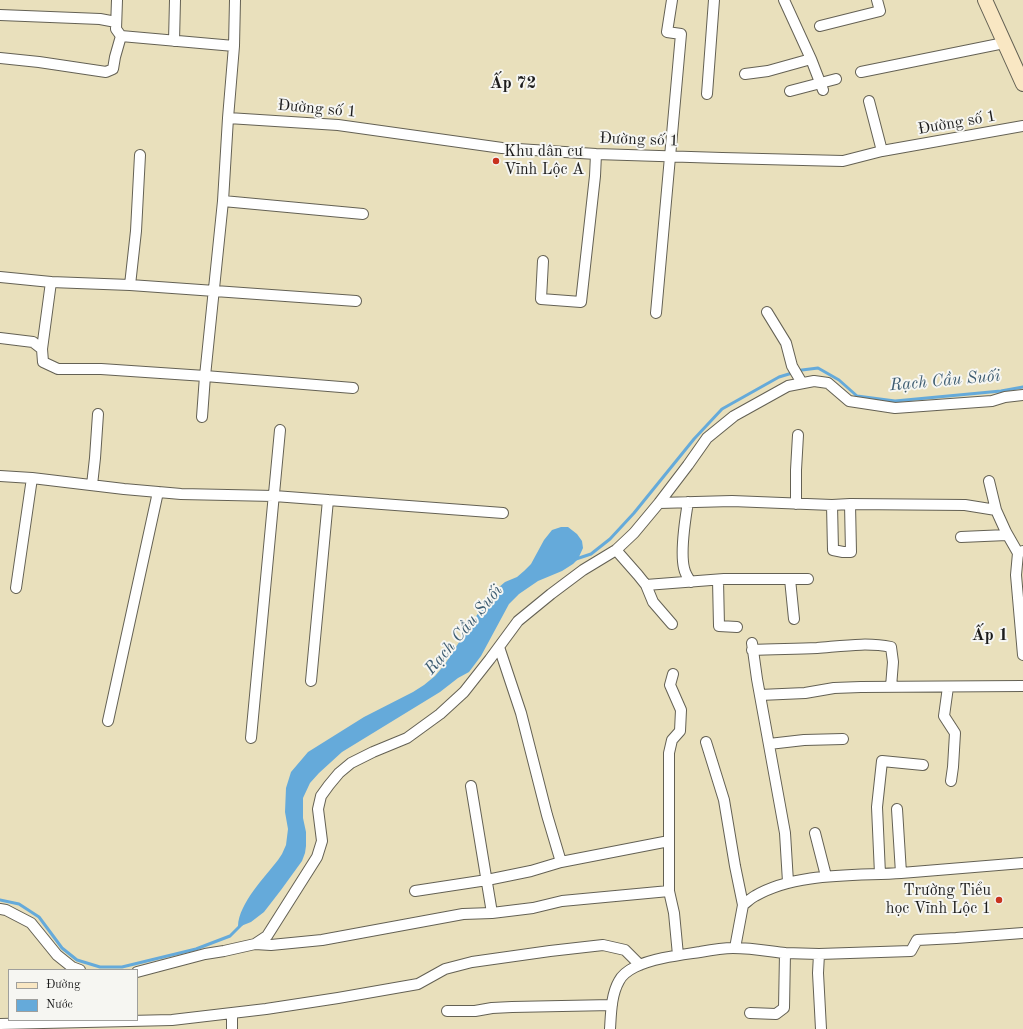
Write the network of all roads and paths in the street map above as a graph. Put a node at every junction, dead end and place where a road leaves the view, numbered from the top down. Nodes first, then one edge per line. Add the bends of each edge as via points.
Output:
1 (117, 0) edge
2 (175, 0) edge
3 (235, 0) edge
4 (672, 0) edge
5 (714, 0) edge
6 (784, 0) edge
7 (877, 0) edge
8 (985, 0) edge
9 (0, 15) edge
10 (116, 22) junction
11 (820, 26) dead end
12 (121, 36) junction
13 (174, 41) junction
14 (1004, 43) junction
15 (234, 46) junction
16 (0, 58) edge
17 (811, 59) junction
18 (861, 72) dead end
19 (744, 74) dead end
20 (836, 79) dead end
21 (1023, 84) edge
22 (822, 87) junction
23 (790, 91) dead end
24 (707, 94) dead end
25 (870, 101) dead end
26 (228, 118) junction
27 (1023, 126) edge
28 (882, 151) junction
29 (596, 154) junction
30 (140, 155) dead end
31 (669, 156) junction
32 (223, 201) junction
33 (363, 214) dead end
34 (543, 261) dead end
35 (0, 277) edge
36 (51, 282) junction
37 (130, 285) junction
38 (214, 291) junction
39 (356, 301) dead end
40 (656, 312) dead end
41 (767, 312) dead end
42 (0, 338) edge
43 (42, 349) junction
44 (205, 376) junction
45 (800, 380) junction
46 (353, 388) dead end
47 (1023, 395) edge
48 (98, 414) dead end
49 (202, 417) dead end
50 (280, 430) dead end
51 (798, 435) dead end
52 (0, 476) edge
53 (32, 478) junction
54 (990, 481) dead end
55 (92, 485) junction
56 (158, 492) junction
57 (274, 496) junction
58 (328, 500) junction
59 (688, 502) junction
60 (660, 503) junction
61 (796, 504) junction
62 (850, 504) junction
63 (832, 506) junction
64 (996, 510) junction
65 (503, 513) dead end
66 (1007, 535) junction
67 (962, 537) dead end
68 (616, 550) junction
69 (1021, 552) edge
70 (790, 579) junction
71 (808, 579) dead end
72 (718, 580) junction
73 (691, 582) junction
74 (646, 585) junction
75 (16, 588) dead end
76 (794, 619) dead end
77 (672, 624) dead end
78 (737, 627) dead end
79 (499, 647) junction
80 (1023, 655) edge
81 (673, 674) dead end
82 (311, 681) dead end
83 (948, 686) junction
84 (1023, 686) edge
85 (891, 687) junction
86 (760, 695) junction
87 (108, 721) dead end
88 (251, 738) dead end
89 (843, 739) dead end
90 (706, 742) dead end
91 (768, 744) junction
92 (923, 765) dead end
93 (950, 781) dead end
94 (471, 786) dead end
95 (897, 809) dead end
96 (815, 833) dead end
97 (669, 841) junction
98 (561, 862) junction
99 (1023, 863) edge
100 (901, 873) junction
101 (880, 874) junction
102 (826, 876) junction
103 (487, 880) junction
104 (788, 882) junction
105 (415, 891) dead end
106 (669, 891) junction
107 (743, 905) junction
108 (0, 909) edge
109 (492, 913) junction
110 (1023, 933) edge
111 (255, 944) junction
112 (735, 948) junction
113 (785, 953) junction
114 (819, 954) junction
115 (678, 955) junction
116 (640, 965) junction
117 (77, 969) edge
118 (138, 972) edge
119 (612, 1005) junction
120 (448, 1011) dead end
121 (232, 1013) junction
122 (750, 1013) dead end
123 (0, 1024) edge
124 (63, 1026) edge
125 (232, 1029) edge
126 (610, 1029) edge
127 (822, 1029) edge

1 - 10 street
2 - 13 street
3 - 15 street
4 - 31 street via 668,32 681,34
5 - 24 street
6 - 17 street
7 - 11 street via 880,11
8 - 14 main road
9 - 10 street via 100,19
10 - 12 street via 116,29
12 - 13 street
12 - 16 street via 113,69 106,72
13 - 15 street
14 - 18 street
14 - 21 main road
15 - 26 street
17 - 19 street via 768,71
17 - 22 street
20 - 22 street
22 - 23 street
25 - 28 street
26 - 29 street, Đường số 1 via 338,125 502,148
26 - 32 street
27 - 28 street, Đường số 1
28 - 31 street, Đường số 1 via 843,161
29 - 31 street, Đường số 1
29 - 34 street via 581,302 541,299
30 - 37 street
31 - 40 street
32 - 33 street
32 - 38 street
35 - 36 street
36 - 37 street
36 - 43 street
37 - 38 street
38 - 39 street
38 - 44 street
41 - 45 street via 786,343 792,366
42 - 43 street via 33,342
43 - 44 street via 43,362 58,369
44 - 46 street
44 - 49 street
45 - 47 street via 828,383 849,401 895,408 992,401
45 - 60 street via 734,416 707,438
48 - 55 street
50 - 57 street
51 - 61 street
52 - 53 street
53 - 55 street
53 - 75 street
54 - 64 street
55 - 56 street
56 - 57 street
56 - 87 street
57 - 58 street
57 - 88 street
58 - 65 street
58 - 82 street
59 - 60 street
59 - 61 street
59 - 73 street via 683,558 686,575
60 - 68 street
61 - 63 street
62 - 63 street
62 - 63 street via 851,552 833,550
62 - 64 street via 965,505
64 - 66 street
66 - 67 street
66 - 69 street
68 - 74 street
68 - 79 street via 584,570 518,621
69 - 80 street via 1016,575
70 - 71 street
70 - 72 street
70 - 76 street
72 - 73 street
72 - 78 street via 720,626
73 - 74 street
74 - 77 street via 653,602
79 - 98 street via 521,714
79 - 111 street via 464,692 440,714 406,738 351,763 329,785 321,796 318,809 322,841 317,857 267,936
81 - 97 street via 670,685 681,710 680,731 672,740 669,753
83 - 84 street
83 - 85 street
83 - 93 street via 944,716 954,733
85 - 86 street via 834,688 805,693
85 - 86 street via 891,647 752,647
86 - 91 street
89 - 91 street
90 - 107 street via 724,800
91 - 104 street via 785,833
92 - 101 street via 882,761 877,807
94 - 103 street
95 - 100 street
96 - 102 street
97 - 98 street
97 - 106 street
98 - 103 street
99 - 100 street
100 - 101 street
101 - 102 street
102 - 104 street
103 - 105 street
103 - 109 street
104 - 107 street via 755,896
106 - 109 street via 562,901
106 - 115 street
107 - 112 street
108 - 117 street via 31,923 57,955
109 - 111 street via 463,914 322,940
110 - 114 street via 917,940 911,951
111 - 118 street
112 - 113 street
112 - 115 street
113 - 114 street
113 - 122 street via 784,1008 776,1014
114 - 127 street
115 - 116 street
116 - 119 street via 626,973 619,981
116 - 121 street via 625,950 603,945 550,951 472,962 445,969 418,984
119 - 120 street
119 - 126 street
121 - 124 street via 172,1020
121 - 125 street
123 - 124 street

